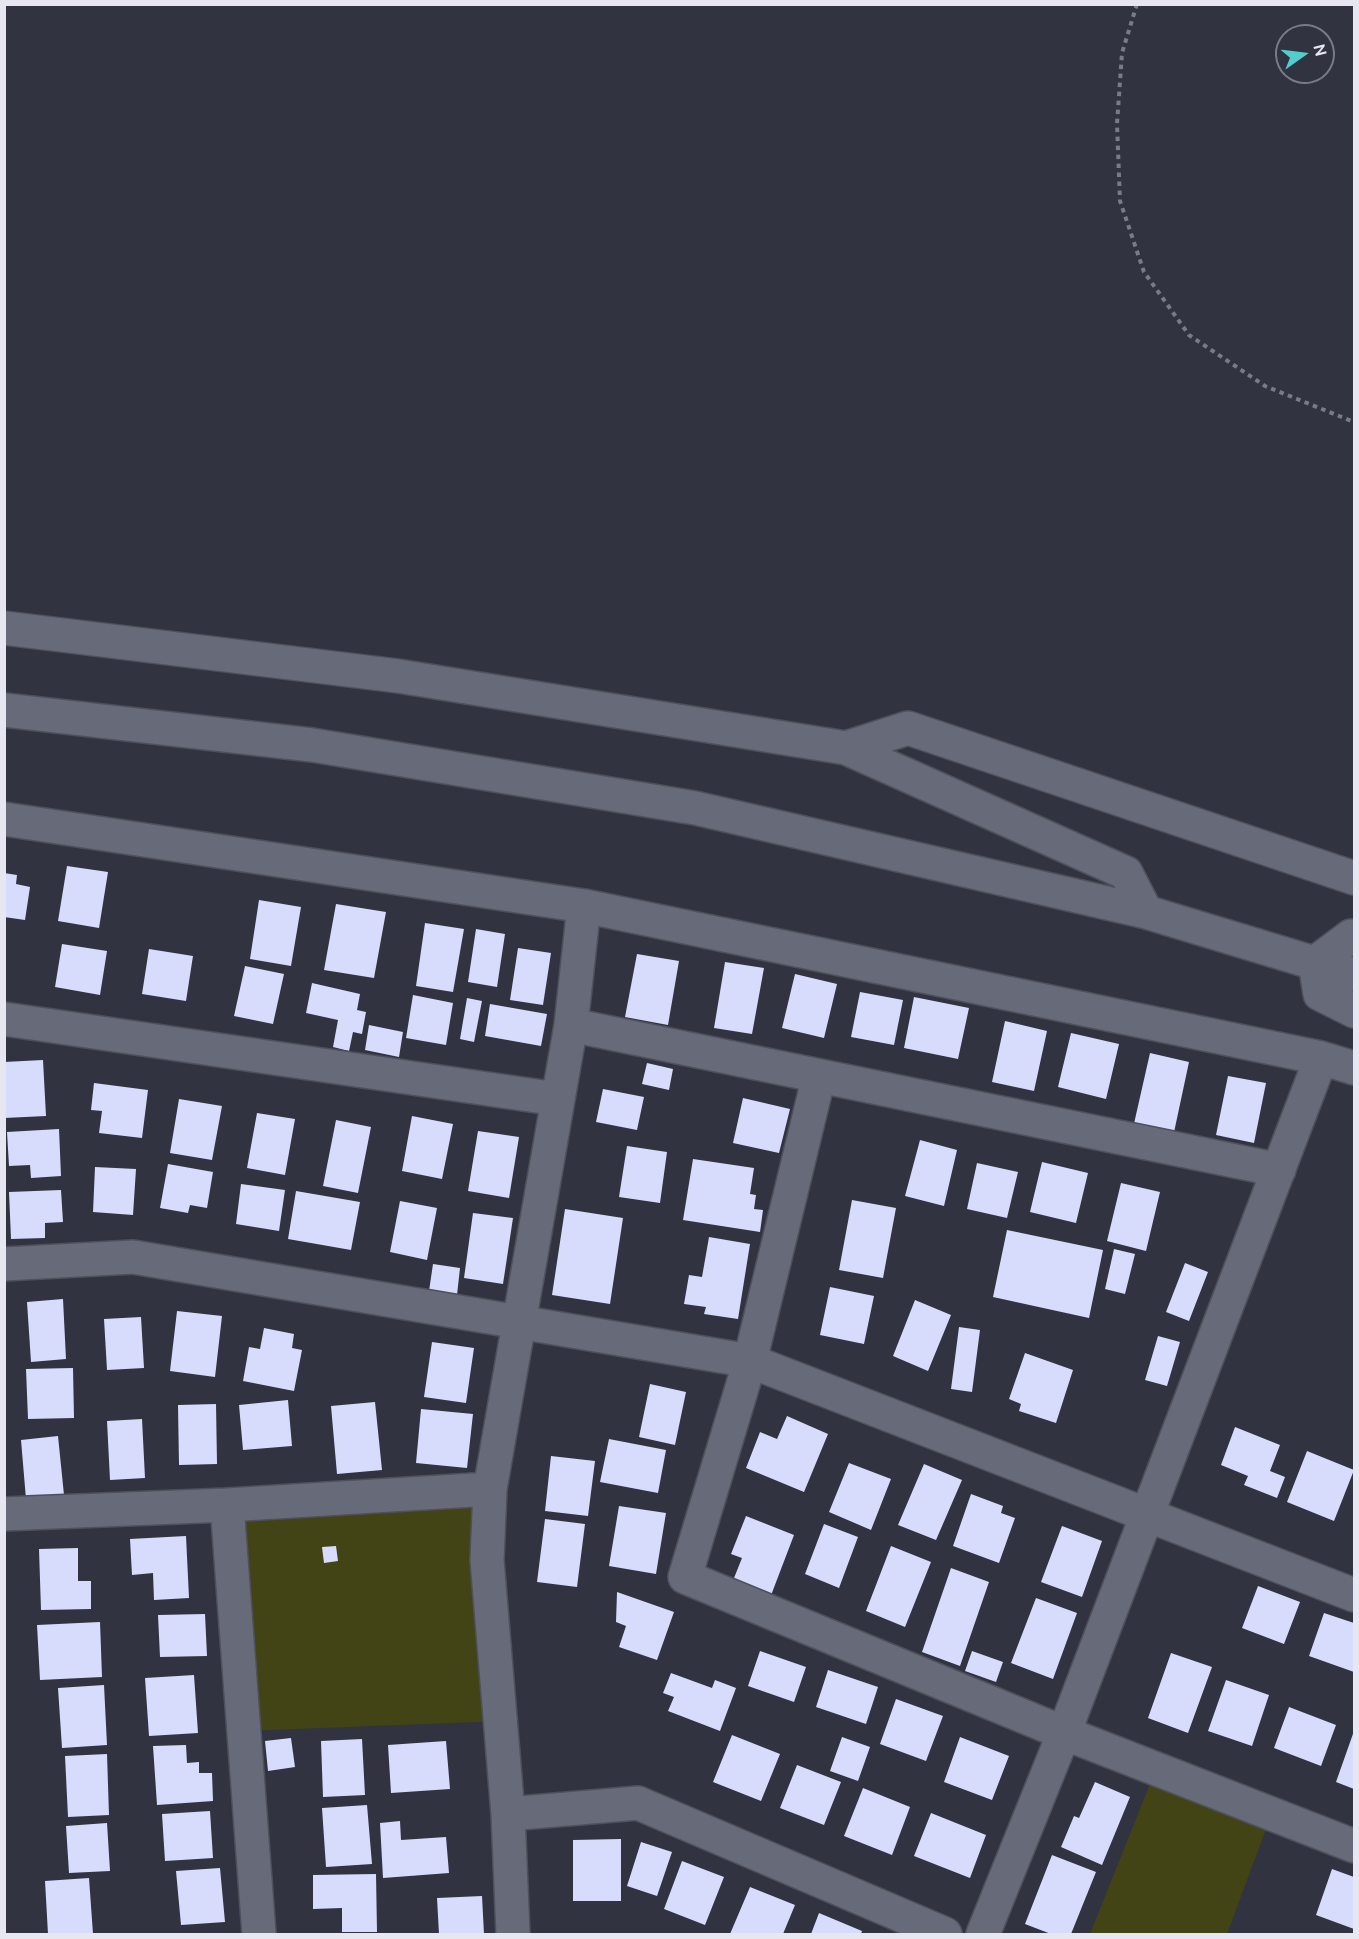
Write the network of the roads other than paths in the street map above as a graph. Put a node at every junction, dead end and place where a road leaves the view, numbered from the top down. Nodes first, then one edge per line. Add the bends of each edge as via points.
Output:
1 (4, 628) edge
2 (4, 711) edge
3 (846, 748) junction
4 (4, 819) edge
5 (1354, 878) edge
6 (584, 906) junction
7 (1146, 912) junction
8 (1354, 937) edge
9 (1315, 963) junction
10 (1354, 975) edge
11 (1354, 1011) edge
12 (4, 1019) edge
13 (571, 1025) junction
14 (1321, 1058) junction
15 (1354, 1068) edge
16 (819, 1076) junction
17 (557, 1099) junction
18 (1279, 1170) junction
19 (4, 1264) edge
20 (520, 1322) junction
21 (750, 1361) junction
22 (489, 1489) junction
23 (227, 1505) junction
24 (4, 1514) edge
25 (1146, 1515) junction
26 (1354, 1595) edge
27 (1064, 1733) junction
28 (508, 1814) junction
29 (1354, 1846) edge
30 (259, 1935) edge
31 (513, 1935) edge
32 (945, 1935) edge
33 (983, 1935) edge

1 - 3 street via 398,676
2 - 7 street via 312,745 695,808
3 - 5 street via 908,728
3 - 7 street via 1126,873
4 - 6 street
6 - 13 street
6 - 14 street
7 - 9 street
8 - 9 street
9 - 10 street
9 - 11 street via 1320,994
12 - 17 street
13 - 16 street
13 - 17 street
14 - 15 street
14 - 18 street
16 - 18 street
16 - 21 street
17 - 20 street
18 - 25 street
19 - 20 street via 133,1257
20 - 21 street
20 - 22 street
21 - 25 street
21 - 27 street via 685,1577
22 - 23 street
22 - 28 street via 487,1560
23 - 24 street
23 - 30 street
25 - 26 street
25 - 27 street
27 - 29 street
27 - 33 street
28 - 31 street
28 - 32 street via 638,1803

